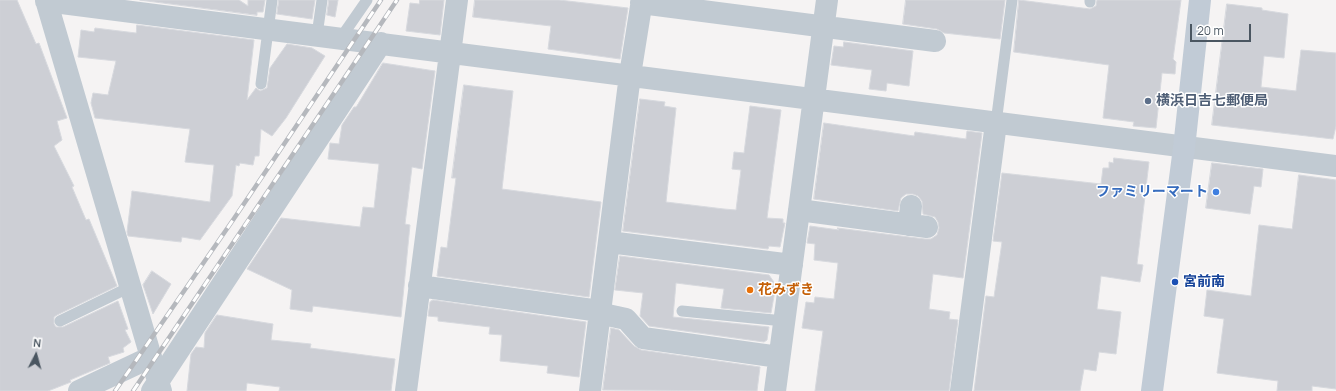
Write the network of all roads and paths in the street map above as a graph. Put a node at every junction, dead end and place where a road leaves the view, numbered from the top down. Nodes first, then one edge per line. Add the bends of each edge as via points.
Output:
1 (272, 0) edge
2 (322, 0) edge
3 (368, 0) edge
4 (457, 0) edge
5 (827, 0) edge
6 (1012, 0) edge
7 (1200, 0) edge
8 (46, 1) edge
9 (642, 2) edge
10 (185, 9) edge
11 (823, 27) junction
12 (268, 29) junction
13 (317, 36) junction
14 (340, 39) junction
15 (935, 41) dead end
16 (381, 43) junction
17 (449, 52) junction
18 (630, 75) junction
19 (261, 84) dead end
20 (815, 98) junction
21 (996, 123) junction
22 (1184, 148) junction
23 (1336, 166) edge
24 (799, 210) junction
25 (916, 220) dead end
26 (609, 242) junction
27 (792, 265) junction
28 (420, 286) junction
29 (130, 287) junction
30 (600, 311) junction
31 (682, 311) dead end
32 (60, 321) dead end
33 (784, 321) junction
34 (779, 356) junction
35 (151, 357) junction
36 (157, 388) edge
37 (80, 391) edge
38 (406, 391) edge
39 (590, 391) edge
40 (775, 391) edge
41 (961, 391) edge
42 (1152, 391) edge

1 - 12 lane
2 - 13 lane
3 - 14 lane
4 - 17 street
5 - 11 street
6 - 21 lane
7 - 22 street
8 - 10 street
8 - 29 street
9 - 11 street
9 - 18 street
10 - 12 street
11 - 15 street
11 - 20 street
12 - 13 street
12 - 19 lane
13 - 14 street
14 - 16 street
16 - 17 street
16 - 36 street
17 - 18 street
17 - 28 street
18 - 20 street
18 - 26 street
20 - 21 street
20 - 24 street
21 - 22 street
21 - 41 street
22 - 23 street
22 - 42 street
24 - 25 street
24 - 27 street
26 - 27 street
26 - 30 street
27 - 33 street
28 - 30 street
28 - 38 street
29 - 32 lane
29 - 35 street
30 - 34 street via 626,319 643,338
30 - 39 street
31 - 33 lane
33 - 34 street
34 - 40 street
35 - 36 street
35 - 37 street

